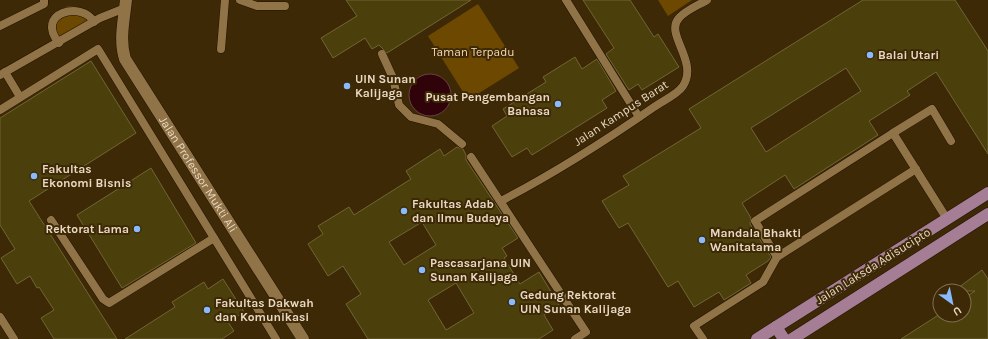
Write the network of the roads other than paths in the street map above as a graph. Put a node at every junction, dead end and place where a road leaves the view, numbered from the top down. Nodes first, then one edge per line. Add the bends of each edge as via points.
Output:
1 (225, 0) edge
2 (240, 0) edge
3 (566, 0) edge
4 (707, 0) edge
5 (44, 2) edge
6 (125, 4) edge
7 (285, 6) dead end
8 (56, 13) junction
9 (94, 22) junction
10 (0, 26) edge
11 (59, 43) junction
12 (221, 49) dead end
13 (382, 54) dead end
14 (3, 73) edge
15 (20, 97) junction
16 (0, 110) edge
17 (639, 117) junction
18 (893, 133) junction
19 (951, 141) dead end
20 (462, 144) dead end
21 (471, 157) dead end
22 (916, 169) junction
23 (988, 193) edge
24 (501, 201) junction
25 (988, 214) edge
26 (947, 219) junction
27 (51, 220) dead end
28 (214, 238) junction
29 (777, 257) junction
30 (0, 317) edge
31 (776, 327) junction
32 (588, 336) edge
33 (299, 338) edge
34 (14, 339) edge
35 (276, 339) edge
36 (575, 339) edge
37 (703, 339) edge
38 (757, 339) edge
39 (784, 339) edge
40 (792, 339) edge

1 - 12 lane
2 - 7 lane via 257,6
3 - 17 lane
4 - 17 lane, Jalan Kampus Barat via 679,18 675,25 675,32 688,68 687,79 682,88
5 - 8 lane
5 - 10 lane
6 - 9 lane
6 - 33 main road, Jalan Professor Mukti Ali via 122,40 125,59
8 - 9 lane via 67,6 76,6 88,11
8 - 11 lane via 52,32
9 - 11 lane
11 - 14 lane
13 - 20 lane via 393,78 399,105 411,117 438,124
14 - 15 lane
15 - 16 lane
15 - 28 lane via 98,49
17 - 24 lane, Jalan Kampus Barat
18 - 19 lane via 932,109
18 - 22 lane
18 - 29 lane via 755,221
21 - 24 lane
22 - 26 lane
22 - 29 lane
23 - 26 main road, Jalan Laksda Adisucipto
24 - 32 lane
25 - 40 main road, Jalan Laksda Adisucipto
26 - 31 main road, Jalan Laksda Adisucipto
27 - 28 lane via 103,299 109,303
28 - 35 lane
29 - 37 lane via 763,282 694,326
30 - 34 lane
31 - 38 main road, Jalan Laksda Adisucipto
31 - 39 main road
32 - 36 lane

